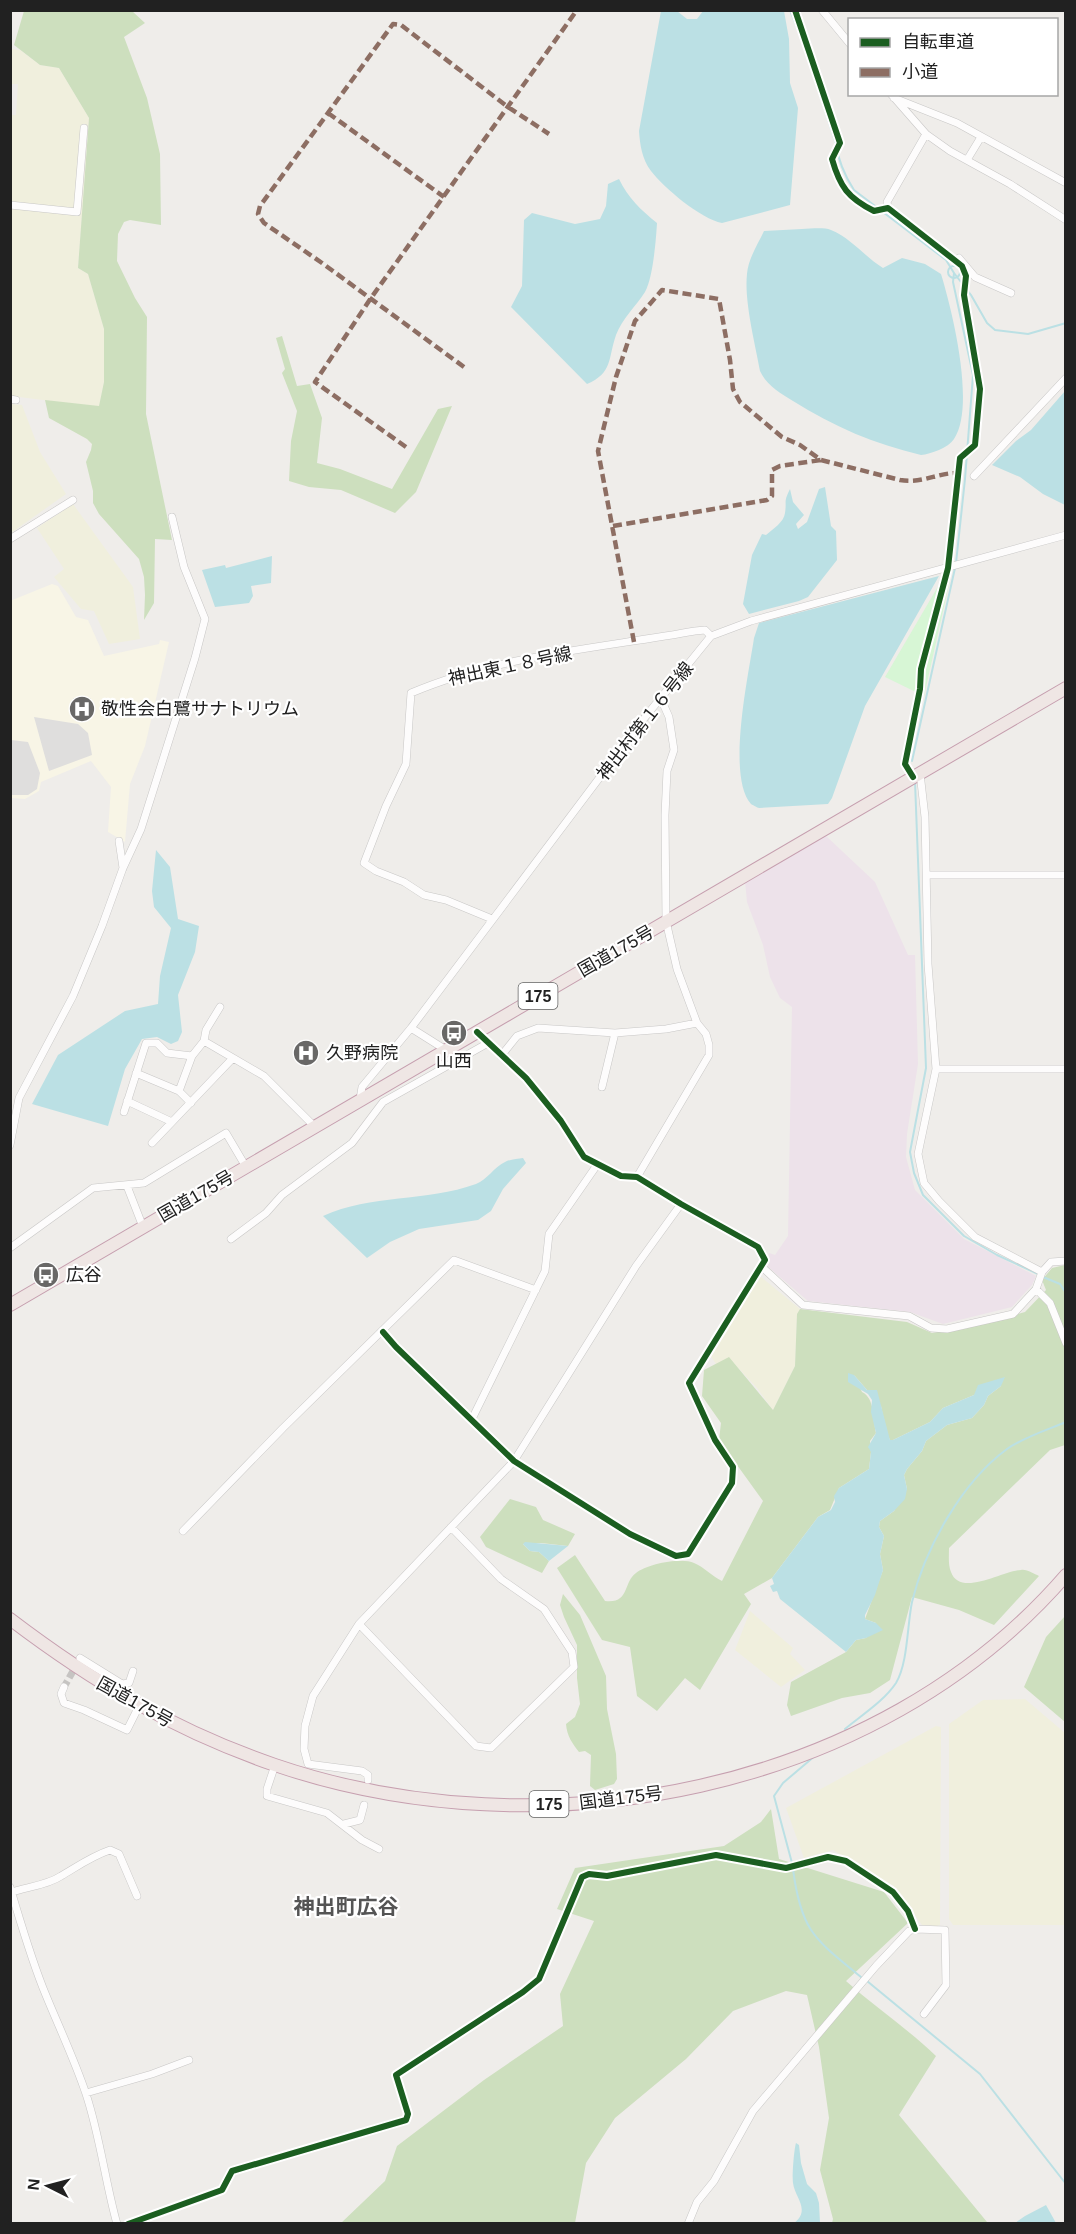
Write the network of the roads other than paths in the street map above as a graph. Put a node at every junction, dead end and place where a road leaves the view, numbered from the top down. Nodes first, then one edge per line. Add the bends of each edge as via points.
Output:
1 (822, 10) edge
2 (848, 43) edge
3 (893, 96) edge
4 (84, 128) dead end
5 (926, 134) junction
6 (981, 137) junction
7 (967, 160) junction
8 (1065, 183) edge
9 (10, 205) edge
10 (888, 208) dead end
11 (1065, 220) edge
12 (959, 258) dead end
13 (1011, 293) dead end
14 (1065, 378) edge
15 (974, 476) dead end
16 (73, 500) dead end
17 (172, 517) dead end
18 (1065, 535) edge
19 (10, 539) edge
20 (711, 636) junction
21 (1065, 688) edge
22 (661, 699) junction
23 (921, 773) junction
24 (119, 841) dead end
25 (123, 868) junction
26 (927, 875) junction
27 (1065, 875) edge
28 (492, 919) junction
29 (666, 921) junction
30 (220, 1007) dead end
31 (697, 1023) junction
32 (411, 1028) junction
33 (477, 1032) junction
34 (615, 1033) junction
35 (204, 1041) junction
36 (488, 1043) junction
37 (446, 1050) junction
38 (192, 1056) junction
39 (501, 1056) junction
40 (233, 1058) junction
41 (936, 1069) junction
42 (1065, 1069) edge
43 (136, 1073) junction
44 (602, 1087) dead end
45 (178, 1091) junction
46 (359, 1100) junction
47 (127, 1101) junction
48 (191, 1103) junction
49 (124, 1112) dead end
50 (172, 1122) junction
51 (315, 1127) junction
52 (152, 1143) dead end
53 (10, 1145) edge
54 (597, 1165) junction
55 (246, 1167) junction
56 (638, 1177) junction
57 (127, 1186) junction
58 (681, 1204) junction
59 (143, 1227) junction
60 (231, 1239) dead end
61 (10, 1248) edge
62 (1065, 1261) edge
63 (761, 1266) junction
64 (1042, 1272) junction
65 (1036, 1289) junction
66 (536, 1290) junction
67 (10, 1305) edge
68 (383, 1332) junction
69 (1065, 1343) edge
70 (472, 1419) junction
71 (514, 1461) junction
72 (451, 1527) junction
73 (183, 1531) dead end
74 (1065, 1575) edge
75 (10, 1619) edge
76 (359, 1624) junction
77 (80, 1658) dead end
78 (133, 1671) dead end
79 (64, 1687) dead end
80 (139, 1706) junction
81 (275, 1765) junction
82 (305, 1769) junction
83 (368, 1780) dead end
84 (364, 1805) dead end
85 (344, 1824) junction
86 (379, 1849) dead end
87 (11, 1890) edge
88 (137, 1896) dead end
89 (915, 1929) junction
90 (924, 2014) dead end
91 (189, 2060) dead end
92 (86, 2093) junction
93 (117, 2223) edge
94 (128, 2223) edge
95 (687, 2223) edge

1 - 2 street
3 - 5 street
3 - 6 street
4 - 9 street via 77,212
5 - 7 street
5 - 10 street via 887,202
6 - 7 street
6 - 8 street
7 - 11 street
12 - 13 street via 975,277
14 - 15 street
16 - 19 street
17 - 25 street via 184,567 205,619 141,829
18 - 20 street via 771,615
20 - 22 street, 神出村第１６号線
20 - 28 street, 神出東１８号線 via 705,630 695,631 520,661 442,680 411,693 406,764 364,863 424,896 446,900
21 - 23 highway, 国道175号 / 175
22 - 28 street, 神出村第１６号線
22 - 29 street via 669,717 674,750 667,771
23 - 26 street
23 - 29 highway, 国道175号 / 175
24 - 25 street
25 - 53 street via 73,996 19,1098
26 - 27 street
26 - 41 street via 928,964
28 - 32 street, 神出村第１６号線
29 - 31 street via 677,969
29 - 33 highway, 国道175号 / 175
30 - 35 street
31 - 34 street
31 - 56 street via 706,1034 709,1055
32 - 37 street
32 - 46 street, 神出村第１６号線 via 362,1087
33 - 36 street
33 - 37 highway, 国道175号 / 175
34 - 39 street via 538,1028 517,1036
34 - 44 street
35 - 38 street
35 - 40 street
36 - 39 street
36 - 60 street via 383,1102 352,1143
37 - 46 highway, 国道175号 / 175
38 - 43 street via 167,1053 157,1043 146,1042
38 - 45 street
39 - 54 street via 526,1078 584,1157
40 - 48 street
40 - 51 street via 264,1076
41 - 42 street
41 - 64 street via 918,1154 924,1183 975,1237
43 - 45 street
43 - 47 street
45 - 48 street
46 - 51 highway, 国道175号 / 175
47 - 49 street
47 - 50 street
48 - 50 street
50 - 52 street
51 - 55 highway, 国道175号 / 175
54 - 56 street via 621,1176
54 - 66 street via 549,1234 545,1271
55 - 57 street via 226,1133 144,1183
55 - 59 highway, 国道175号 / 175
56 - 58 street
57 - 59 street
57 - 61 street via 93,1188
58 - 63 street via 758,1246 765,1260
58 - 71 street via 636,1266
59 - 67 highway, 国道175号 / 175
62 - 64 street via 1051,1262
63 - 65 street via 802,1305 909,1316 931,1328 947,1329 1013,1314
63 - 71 street via 690,1383 733,1467 732,1483 688,1554 676,1556 630,1534
64 - 65 street
65 - 69 street via 1050,1303
66 - 68 street via 454,1260
66 - 70 street
68 - 70 street
68 - 73 street
70 - 71 street
71 - 72 street
72 - 76 street
72 - 76 street via 501,1579 544,1609 572,1652 574,1667 491,1748 476,1746
74 - 82 highway, 国道175号 / 175 via 1043,1601 988,1651 941,1686 849,1737 735,1778 615,1800 515,1805 403,1796 352,1787
75 - 80 highway, 国道175号 / 175 via 60,1657
76 - 82 street via 313,1696 305,1726
77 - 78 street via 122,1684 129,1683
79 - 80 street via 64,1703 127,1730
80 - 81 highway, 国道175号 / 175
81 - 82 highway, 国道175号 / 175
81 - 85 street via 267,1796 319,1809
82 - 83 street via 362,1771
84 - 85 street via 360,1820
85 - 86 street
87 - 88 street via 60,1877 110,1850 119,1854
87 - 92 street via 43,1988
89 - 90 street via 945,1930 946,1985
89 - 94 street via 908,1911 893,1892 846,1861 828,1857 786,1868 716,1855 607,1876 589,1874 582,1877 539,1979 396,2075 408,2114 406,2120 232,2171 222,2190
89 - 95 street via 876,1966 753,2111
91 - 92 street
92 - 93 street

